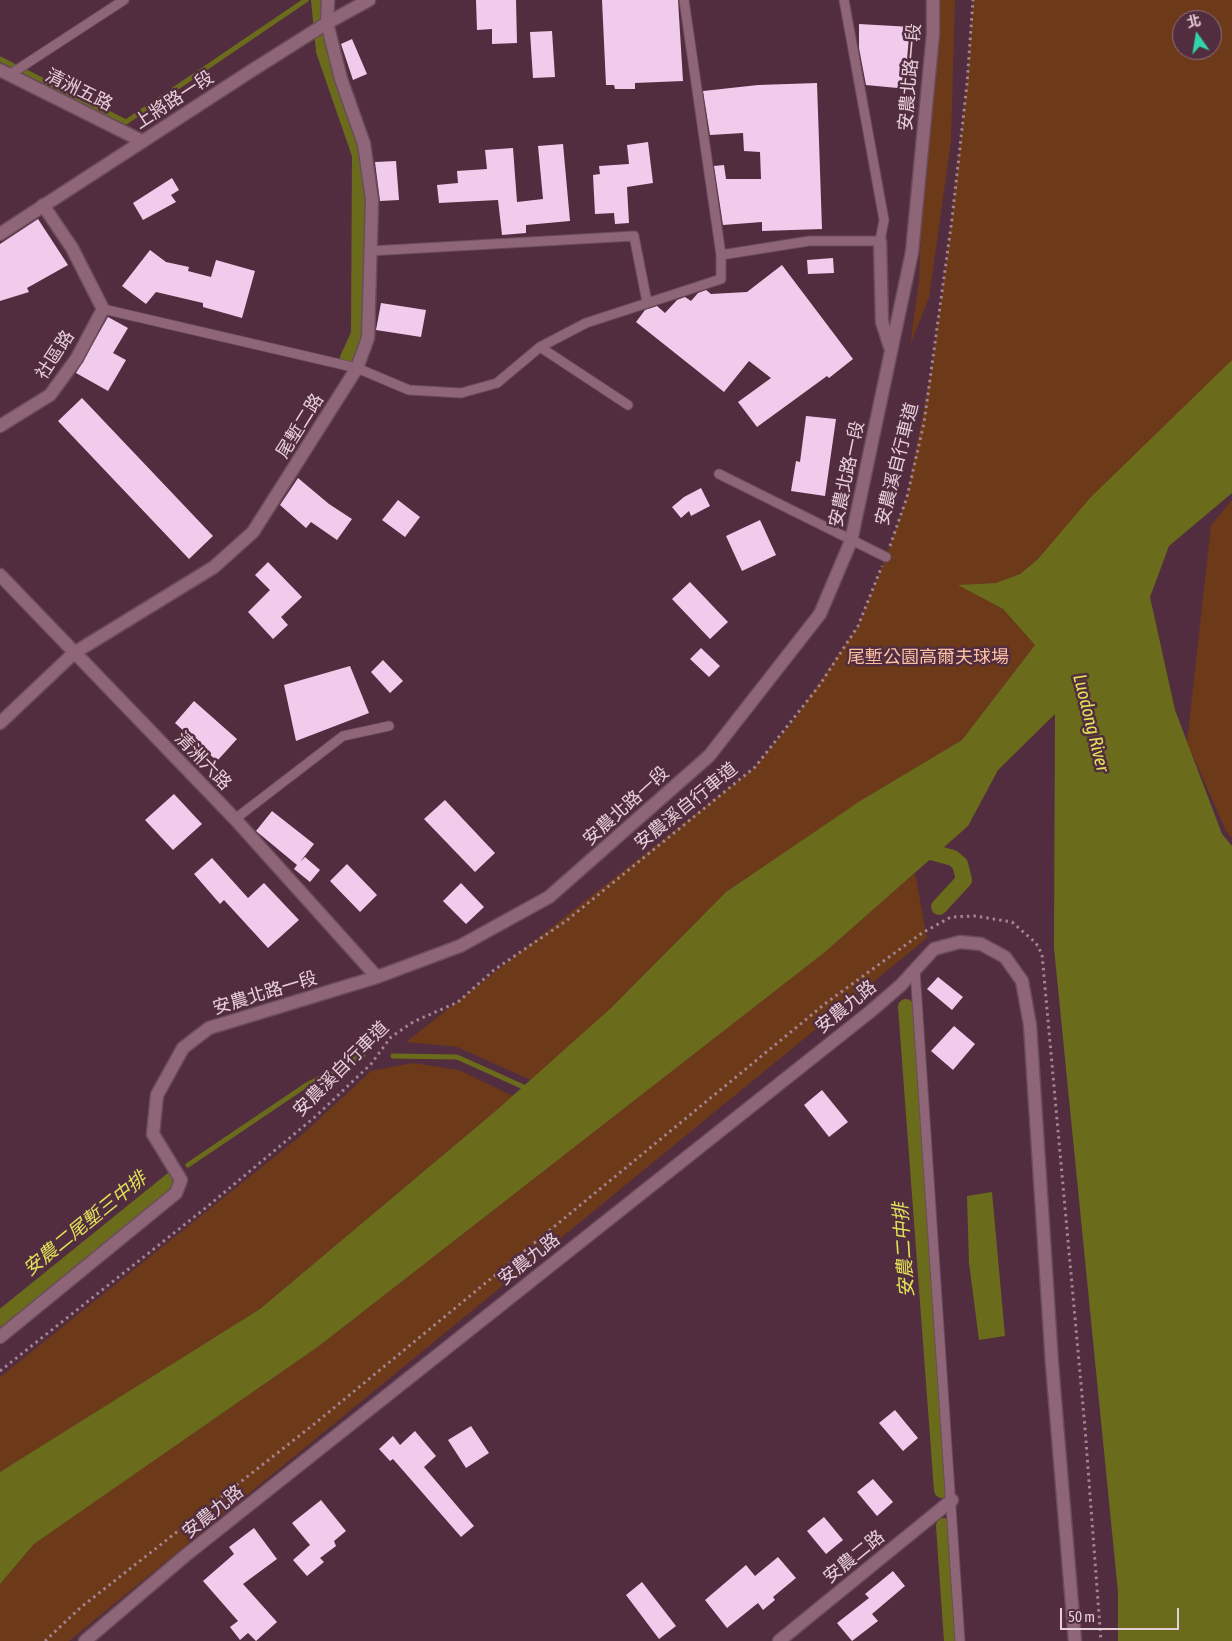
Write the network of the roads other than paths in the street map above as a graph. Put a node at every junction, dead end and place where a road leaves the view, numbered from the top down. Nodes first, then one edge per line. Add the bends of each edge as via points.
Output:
1 (124, 0) edge
2 (328, 0) edge
3 (369, 0) edge
4 (684, 0) edge
5 (844, 0) edge
6 (933, 0) edge
7 (327, 23) junction
8 (4, 72) edge
9 (142, 141) junction
10 (43, 205) junction
11 (0, 234) edge
12 (880, 240) junction
13 (370, 251) junction
14 (721, 255) junction
15 (647, 302) junction
16 (102, 309) junction
17 (540, 347) junction
18 (890, 347) junction
19 (357, 368) junction
20 (628, 405) dead end
21 (0, 426) edge
22 (719, 474) dead end
23 (851, 541) junction
24 (886, 556) road end
25 (0, 575) edge
26 (74, 654) junction
27 (0, 723) edge
28 (389, 726) dead end
29 (235, 819) junction
30 (915, 970) junction
31 (377, 976) junction
32 (0, 1337) edge
33 (952, 1500) junction
34 (86, 1641) edge
35 (779, 1641) edge
36 (960, 1641) edge
37 (1075, 1641) edge

1 - 8 lane
2 - 7 street, 尾塹二路
3 - 7 street, 上將路一段
4 - 14 lane
5 - 12 lane via 884,220
6 - 18 street, 安農北路一段 via 912,252
7 - 9 street, 上將路一段
7 - 13 street, 尾塹二路 via 341,79 364,144 372,200
8 - 9 street, 清洲五路
9 - 10 street, 上將路一段
10 - 11 street, 上將路一段
10 - 16 street via 72,248
12 - 14 lane via 809,242
12 - 18 street via 882,322
13 - 15 lane via 634,236
13 - 19 street, 尾塹二路 via 368,338
14 - 15 lane via 721,279
15 - 17 lane via 586,324
16 - 19 lane
16 - 21 street, 社區路 via 77,358 50,395
17 - 19 lane via 497,383 461,393 410,390
17 - 20 lane
18 - 23 street, 安農北路一段
19 - 26 street, 尾塹二路 via 253,532 214,567
22 - 23 lane
23 - 24 lane
23 - 31 street, 安農北路一段 via 820,614 709,756 549,898 460,946
25 - 26 street, 清洲六路
26 - 27 street, 尾塹二路
26 - 29 street, 清洲六路
28 - 29 lane via 343,736
29 - 31 street, 清洲六路
30 - 33 lane
30 - 34 street, 安農九路 via 871,1011 186,1555
30 - 37 street, 安農九路 via 934,949 960,942 982,944 1005,957 1022,981 1030,1025 1052,1364
31 - 32 street, 安農北路一段 via 209,1028 183,1048 158,1095 153,1134 180,1180 176,1193
33 - 35 street, 安農二路
33 - 36 lane

